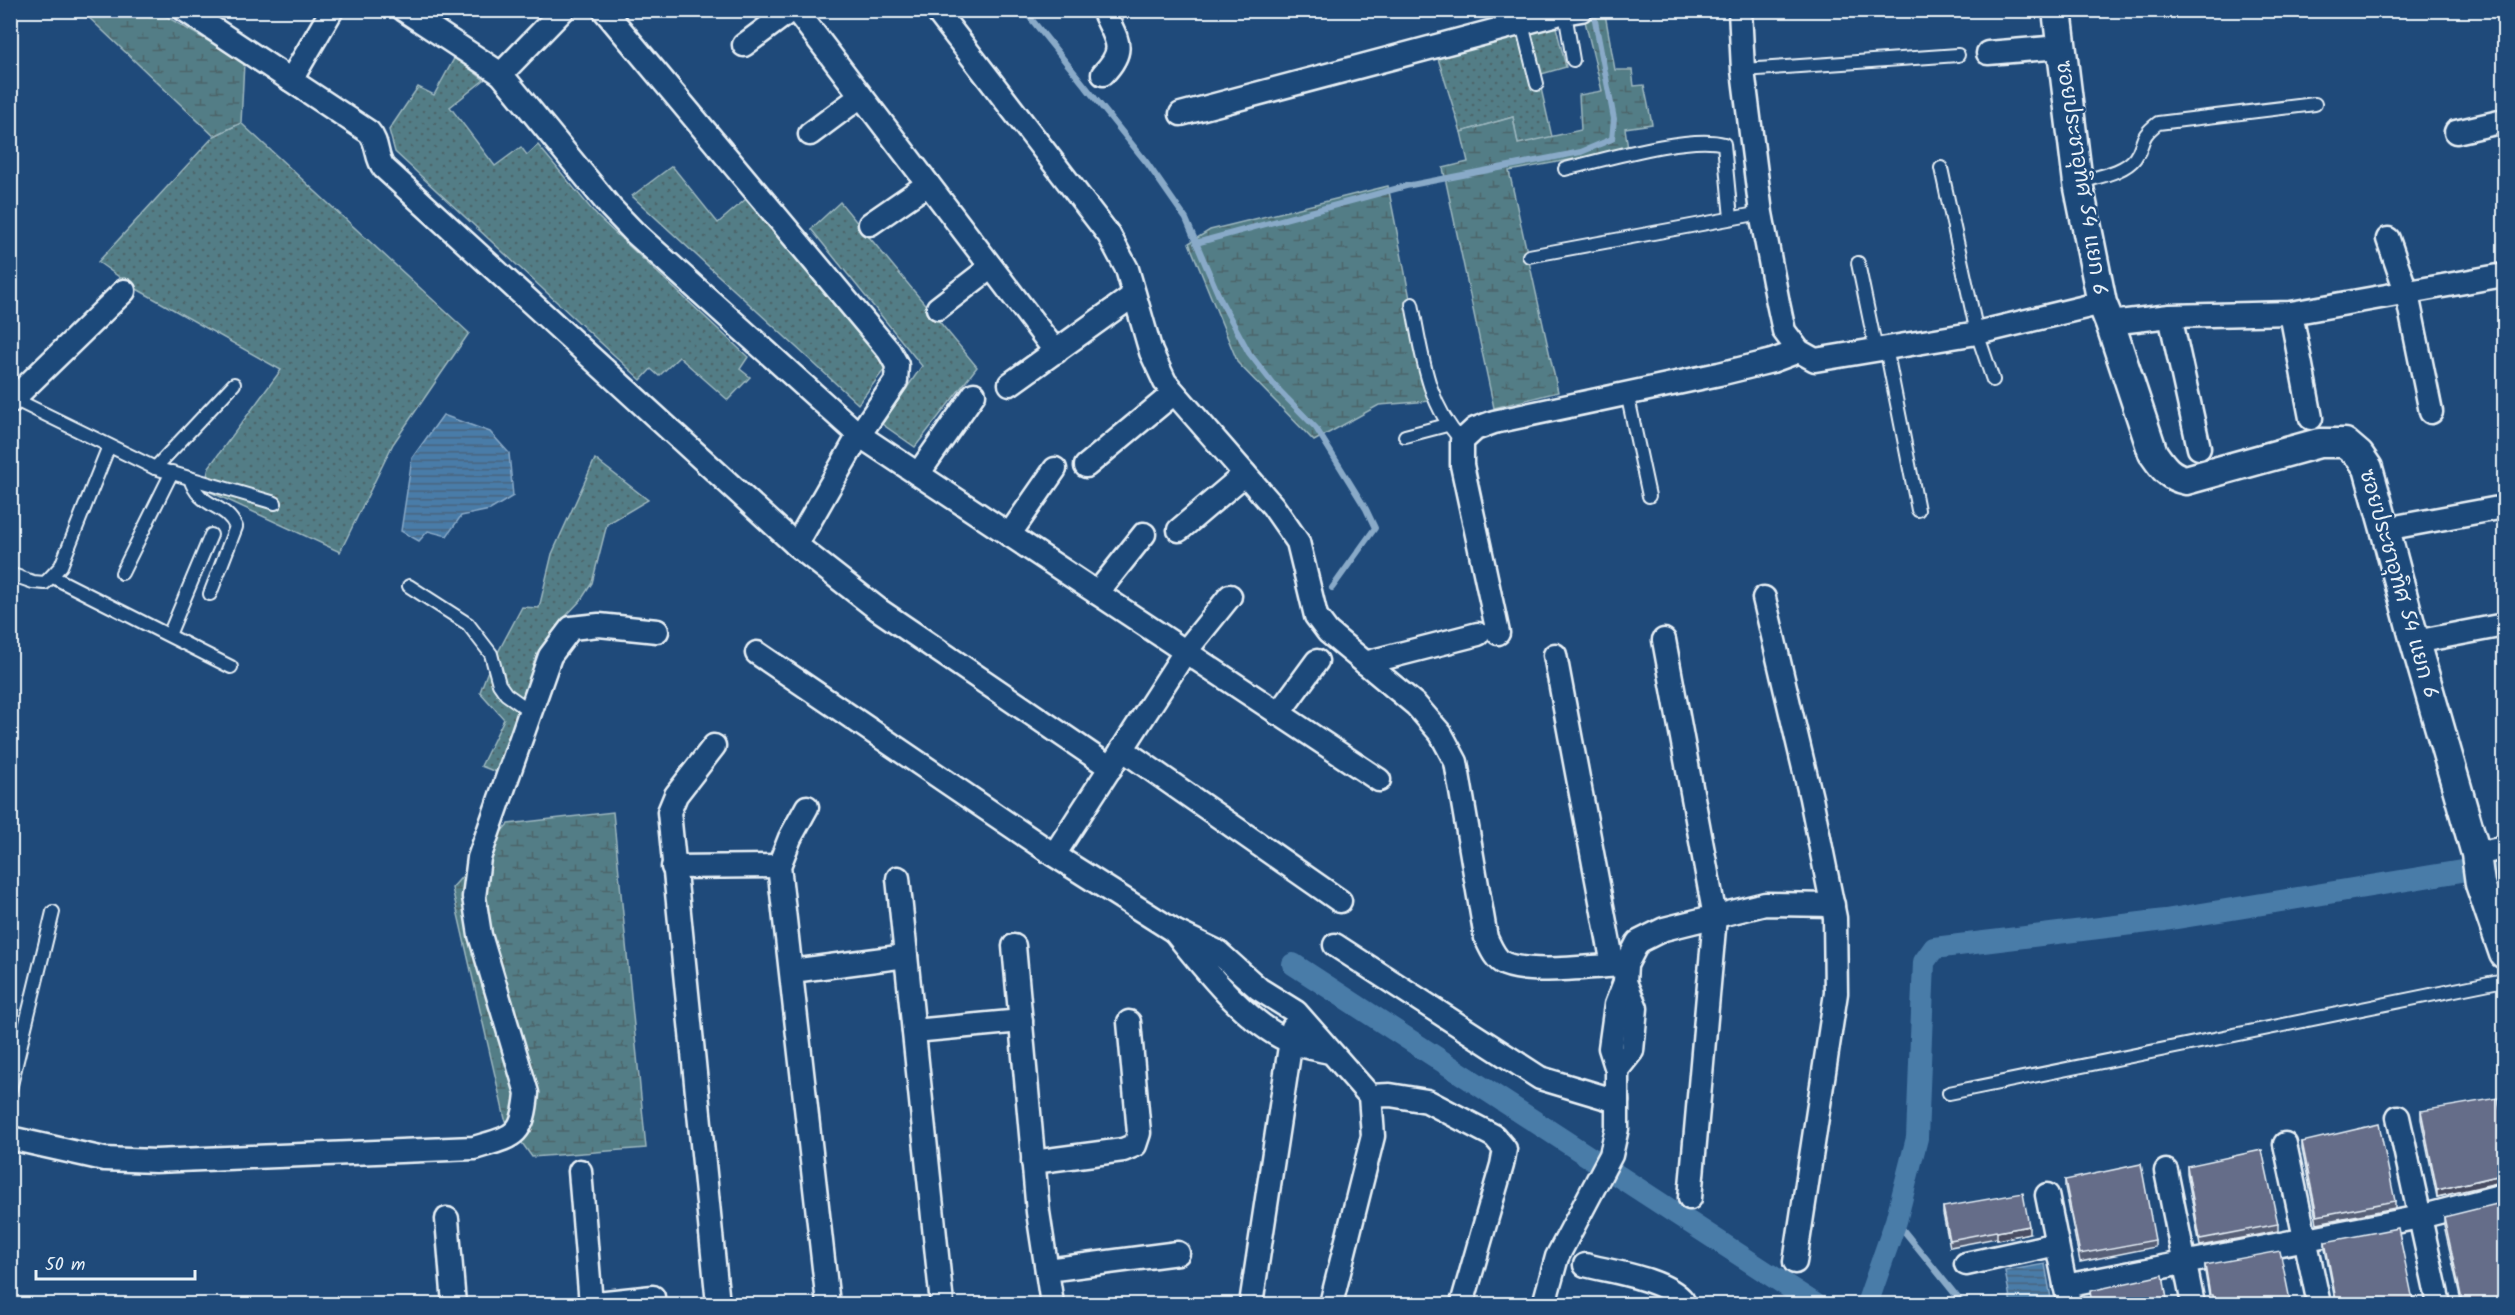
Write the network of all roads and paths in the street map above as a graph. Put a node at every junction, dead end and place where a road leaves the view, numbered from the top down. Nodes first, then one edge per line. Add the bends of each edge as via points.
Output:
1 (184, 10) edge
2 (332, 10) edge
3 (404, 10) edge
4 (563, 10) edge
5 (604, 10) edge
6 (791, 10) edge
7 (796, 10) edge
8 (936, 10) edge
9 (1103, 10) edge
10 (1740, 10) edge
11 (2057, 10) edge
12 (1574, 12) edge
13 (1522, 24) junction
14 (744, 45) dead end
15 (2060, 47) junction
16 (1988, 53) dead end
17 (1958, 55) dead end
18 (1573, 60) dead end
19 (1743, 70) junction
20 (501, 74) junction
21 (1103, 74) dead end
22 (291, 81) junction
23 (1537, 84) dead end
24 (861, 96) junction
25 (2315, 104) dead end
26 (1181, 114) dead end
27 (2505, 121) edge
28 (2456, 132) dead end
29 (810, 134) dead end
30 (1941, 168) dead end
31 (1564, 169) dead end
32 (2078, 183) junction
33 (928, 184) junction
34 (1761, 213) junction
35 (1731, 218) junction
36 (870, 224) dead end
37 (2388, 239) dead end
38 (1529, 256) dead end
39 (1858, 263) dead end
40 (991, 267) junction
41 (2505, 275) edge
42 (124, 291) dead end
43 (2407, 294) junction
44 (1134, 295) junction
45 (1412, 304) dead end
46 (938, 308) dead end
47 (2106, 313) junction
48 (2292, 313) junction
49 (2170, 316) junction
50 (1977, 333) junction
51 (1881, 349) junction
52 (1799, 351) junction
53 (1056, 352) junction
54 (1993, 380) dead end
55 (234, 384) dead end
56 (1010, 384) dead end
57 (1174, 393) junction
58 (1627, 393) junction
59 (974, 394) dead end
60 (12, 401) edge
61 (2431, 412) dead end
62 (2311, 418) dead end
63 (1454, 433) junction
64 (859, 435) junction
65 (1405, 436) dead end
66 (109, 446) junction
67 (2199, 448) dead end
68 (1086, 466) dead end
69 (154, 468) junction
70 (1055, 469) dead end
71 (172, 472) junction
72 (918, 474) junction
73 (1245, 474) junction
74 (190, 478) junction
75 (1649, 496) dead end
76 (275, 503) dead end
77 (2505, 507) edge
78 (1918, 510) dead end
79 (2385, 529) junction
80 (1179, 530) dead end
81 (1144, 534) dead end
82 (1009, 535) junction
83 (211, 536) dead end
84 (796, 545) junction
85 (122, 573) dead end
86 (10, 574) edge
87 (53, 577) junction
88 (409, 586) dead end
89 (1097, 593) junction
90 (210, 594) dead end
91 (1230, 596) dead end
92 (1764, 598) dead end
93 (2505, 625) edge
94 (657, 631) dead end
95 (168, 635) junction
96 (1664, 640) dead end
97 (2415, 642) junction
98 (1185, 652) junction
99 (757, 653) dead end
100 (1555, 655) dead end
101 (1317, 661) dead end
102 (1365, 663) junction
103 (231, 667) dead end
104 (530, 711) junction
105 (1278, 714) junction
106 (714, 746) dead end
107 (1117, 758) junction
108 (1379, 780) dead end
109 (807, 807) dead end
110 (2505, 848) edge
111 (2476, 854) junction
112 (1054, 855) junction
113 (780, 866) junction
114 (673, 867) junction
115 (898, 878) dead end
116 (1340, 901) dead end
117 (1833, 905) junction
118 (53, 912) dead end
119 (1715, 917) junction
120 (1174, 931) junction
121 (1335, 945) dead end
122 (1014, 946) dead end
123 (2505, 954) edge
124 (906, 956) junction
125 (792, 971) junction
126 (1621, 971) junction
127 (2505, 980) edge
128 (1296, 1012) junction
129 (1021, 1022) junction
130 (1129, 1022) dead end
131 (914, 1031) junction
132 (1291, 1042) junction
133 (1329, 1052) junction
134 (10, 1089) edge
135 (1949, 1093) dead end
136 (1370, 1096) junction
137 (1617, 1101) junction
138 (2398, 1117) dead end
139 (10, 1138) edge
140 (2285, 1144) dead end
141 (1033, 1162) junction
142 (580, 1171) dead end
143 (2166, 1171) dead end
144 (2505, 1195) edge
145 (2047, 1196) dead end
146 (1690, 1198) dead end
147 (2420, 1216) junction
148 (447, 1219) dead end
149 (2304, 1240) junction
150 (2057, 1244) junction
151 (1178, 1253) dead end
152 (1795, 1262) dead end
153 (2185, 1263) junction
154 (1965, 1264) dead end
155 (1585, 1265) dead end
156 (1047, 1270) junction
157 (2067, 1295) edge
158 (653, 1297) dead end
159 (590, 1304) edge
160 (454, 1305) edge
161 (718, 1305) edge
162 (828, 1305) edge
163 (942, 1305) edge
164 (1052, 1305) edge
165 (1251, 1305) edge
166 (1331, 1305) edge
167 (1462, 1305) edge
168 (1544, 1305) edge
169 (1682, 1305) edge
170 (2193, 1305) edge
171 (2319, 1305) edge
172 (2439, 1305) edge

1 - 22 street
2 - 22 street
3 - 20 street
4 - 20 street
5 - 64 street via 889,351 897,365 896,381
6 - 14 street
7 - 24 street
8 - 44 street via 1109,235 1127,270
9 - 21 street via 1118,53
10 - 19 street
11 - 15 street, ซอยประชาอุทิศ 54 แยก 6
12 - 13 street
12 - 18 lane
13 - 23 lane
13 - 26 street
15 - 16 street
15 - 32 street, ซอยประชาอุทิศ 54 แยก 6
17 - 19 lane
19 - 34 street
20 - 64 street via 635,234
22 - 84 street via 369,132 384,168
24 - 29 street
24 - 33 street
25 - 32 lane via 2158,123 2145,134 2136,158 2126,167
27 - 28 street
30 - 50 lane
31 - 35 lane via 1704,141 1724,144
32 - 47 street, ซอยประชาอุทิศ 54 แยก 6
33 - 36 street
33 - 40 street
34 - 35 lane
34 - 52 street via 1784,331
35 - 38 lane
37 - 43 street
39 - 51 lane
40 - 46 street
40 - 53 street
41 - 43 street
42 - 60 street
43 - 48 street
43 - 61 street
44 - 53 street
44 - 57 street via 1151,352
45 - 63 lane via 1429,384
47 - 49 street
47 - 50 street
47 - 79 street, ซอยประชาอุทิศ 54 แยก 6 via 2153,453 2164,470 2186,480 2319,443 2345,443 2367,468
48 - 49 street
48 - 62 street
49 - 67 street
50 - 51 street
50 - 54 lane
51 - 52 street via 1815,360
51 - 78 lane
52 - 58 street via 1772,361
53 - 56 street
55 - 69 lane
57 - 68 street
57 - 73 street
58 - 63 street
58 - 75 lane
59 - 72 street
60 - 66 lane
63 - 65 lane
63 - 102 street via 1488,634
64 - 72 street
64 - 84 street
66 - 69 lane
66 - 87 lane via 61,566
69 - 71 lane
70 - 82 street
71 - 74 lane
71 - 85 lane
72 - 82 street
73 - 80 street
73 - 102 street via 1298,542 1316,616 1328,632
74 - 76 lane
74 - 90 lane via 201,499 220,510 236,527
77 - 79 street
79 - 97 street, ซอยประชาอุทิศ 54 แยก 6
81 - 89 street
82 - 89 street
83 - 95 lane
84 - 107 street via 879,610
86 - 87 lane via 45,583
87 - 95 lane
88 - 104 lane via 468,624 491,654 499,684 506,694
89 - 98 street
91 - 98 street
92 - 117 street
93 - 97 street
94 - 104 street via 571,628 550,656
95 - 103 lane
96 - 119 street
97 - 111 street, ซอยประชาอุทิศ 54 แยก 6
98 - 105 street
98 - 107 street
99 - 112 street
100 - 126 street
101 - 105 street
102 - 126 street via 1416,705 1441,734 1456,762 1486,938 1503,964 1532,969
104 - 139 street via 479,858 474,897 480,935 527,1093 524,1119 514,1135 474,1148 155,1161 104,1159
105 - 108 street
106 - 114 street via 672,802 669,812
107 - 112 street
107 - 116 street
109 - 113 street
110 - 111 street
111 - 123 street, ซอยประชาอุทิศ 54 แยก 6 via 2480,884
112 - 120 street
113 - 114 street
113 - 125 street
114 - 161 street
115 - 124 street
117 - 119 street via 1765,904
117 - 152 street via 1836,993
118 - 134 lane
119 - 126 street via 1647,935 1638,942
119 - 146 street
120 - 128 street via 1218,952 1260,989
120 - 132 street via 1254,1019
121 - 137 street via 1540,1078
122 - 129 street
124 - 125 street
124 - 131 street
125 - 162 street
126 - 137 street via 1636,1008 1632,1051 1617,1070
127 - 135 lane
128 - 132 street
128 - 133 street
129 - 131 street
129 - 141 street
130 - 141 street via 1139,1133 1135,1145 1124,1150
131 - 163 street
132 - 133 street
132 - 165 street
133 - 136 street
136 - 166 street via 1373,1136
136 - 167 street via 1427,1101 1494,1136 1505,1149
137 - 168 street via 1616,1142 1557,1257
138 - 147 street
140 - 149 street
141 - 156 street
142 - 159 street
143 - 153 street
144 - 147 street
145 - 150 street
147 - 149 street
147 - 172 street
148 - 160 street
149 - 153 street
149 - 171 street
150 - 154 street
150 - 157 street
151 - 156 street
153 - 157 street
153 - 170 street
155 - 169 street via 1663,1286 1676,1292
156 - 164 street
158 - 159 street

